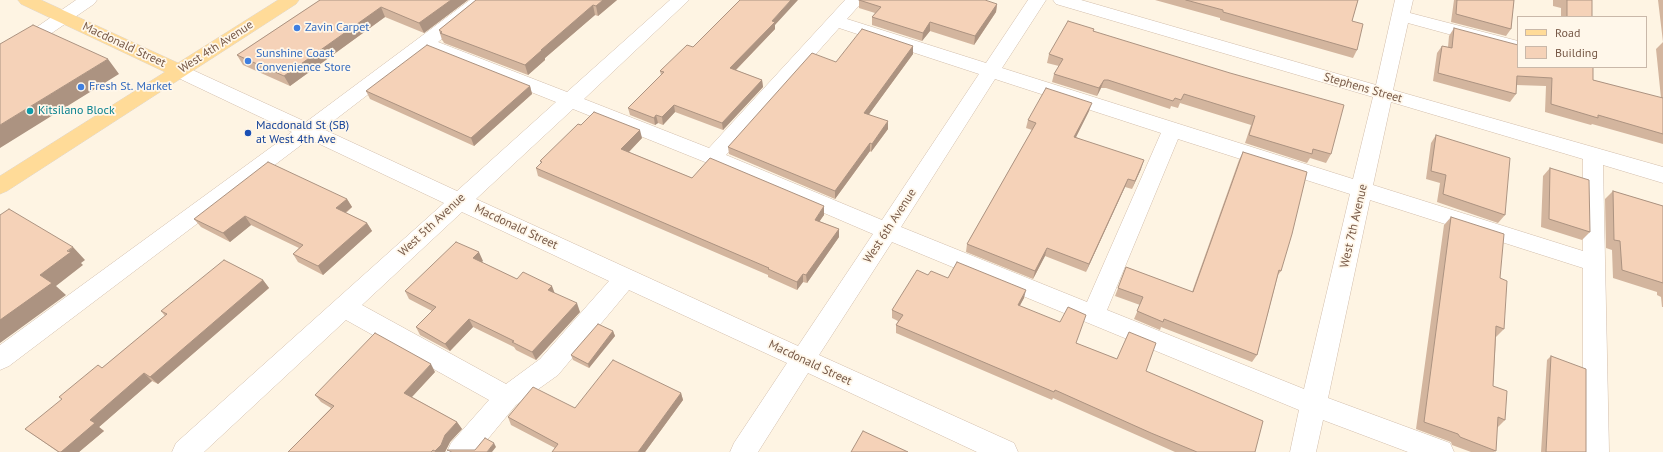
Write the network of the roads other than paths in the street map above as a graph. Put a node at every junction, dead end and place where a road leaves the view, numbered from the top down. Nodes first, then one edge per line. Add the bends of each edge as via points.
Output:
1 (27, 0) edge
2 (88, 0) edge
3 (290, 0) edge
4 (481, 0) edge
5 (680, 0) edge
6 (855, 0) edge
7 (1037, 0) edge
8 (1062, 0) edge
9 (1402, 8) edge
10 (62, 16) junction
11 (836, 21) junction
12 (424, 43) junction
13 (1517, 47) edge
14 (0, 56) edge
15 (179, 71) junction
16 (990, 71) junction
17 (1383, 94) junction
18 (568, 100) junction
19 (308, 130) junction
20 (1172, 130) junction
21 (1593, 155) junction
22 (712, 157) junction
23 (1663, 176) edge
24 (0, 186) edge
25 (1362, 189) junction
26 (460, 200) junction
27 (888, 229) junction
28 (1594, 263) junction
29 (625, 278) junction
30 (344, 307) junction
31 (1093, 314) junction
32 (0, 359) edge
33 (804, 360) junction
34 (507, 397) junction
35 (1314, 403) junction
36 (185, 452) edge
37 (460, 452) edge
38 (743, 452) edge
39 (1005, 452) edge
40 (1303, 452) edge
41 (1441, 452) edge
42 (1596, 452) edge

1 - 10 main road, Macdonald Street
2 - 10 street
3 - 15 main road, West 4th Avenue
4 - 12 street
5 - 18 street, West 5th Avenue
6 - 11 street
7 - 16 street, West 6th Avenue
8 - 17 street, Stephens Street
9 - 13 street
9 - 17 street, West 7th Avenue
10 - 14 street via 40,33
10 - 15 main road, Macdonald Street
11 - 16 street
11 - 22 street
12 - 18 street
12 - 19 street
15 - 19 street, Macdonald Street
15 - 24 main road, West 4th Avenue
16 - 20 street
16 - 27 street, West 6th Avenue
17 - 21 street, Stephens Street
17 - 25 street, West 7th Avenue
18 - 22 street
18 - 26 street, West 5th Avenue
19 - 26 street, Macdonald Street
19 - 32 street
20 - 25 street
20 - 31 street
21 - 23 street, Stephens Street
21 - 28 street
22 - 27 street
25 - 28 street
25 - 35 street, West 7th Avenue
26 - 29 street, Macdonald Street
26 - 30 street, West 5th Avenue
27 - 31 street
27 - 33 street, West 6th Avenue
28 - 42 street
29 - 33 street, Macdonald Street
29 - 34 street via 549,367
30 - 34 street
30 - 36 street, West 5th Avenue
31 - 35 street
33 - 38 street, West 6th Avenue
33 - 39 street, Macdonald Street
34 - 37 street
35 - 40 street, West 7th Avenue
35 - 41 street

